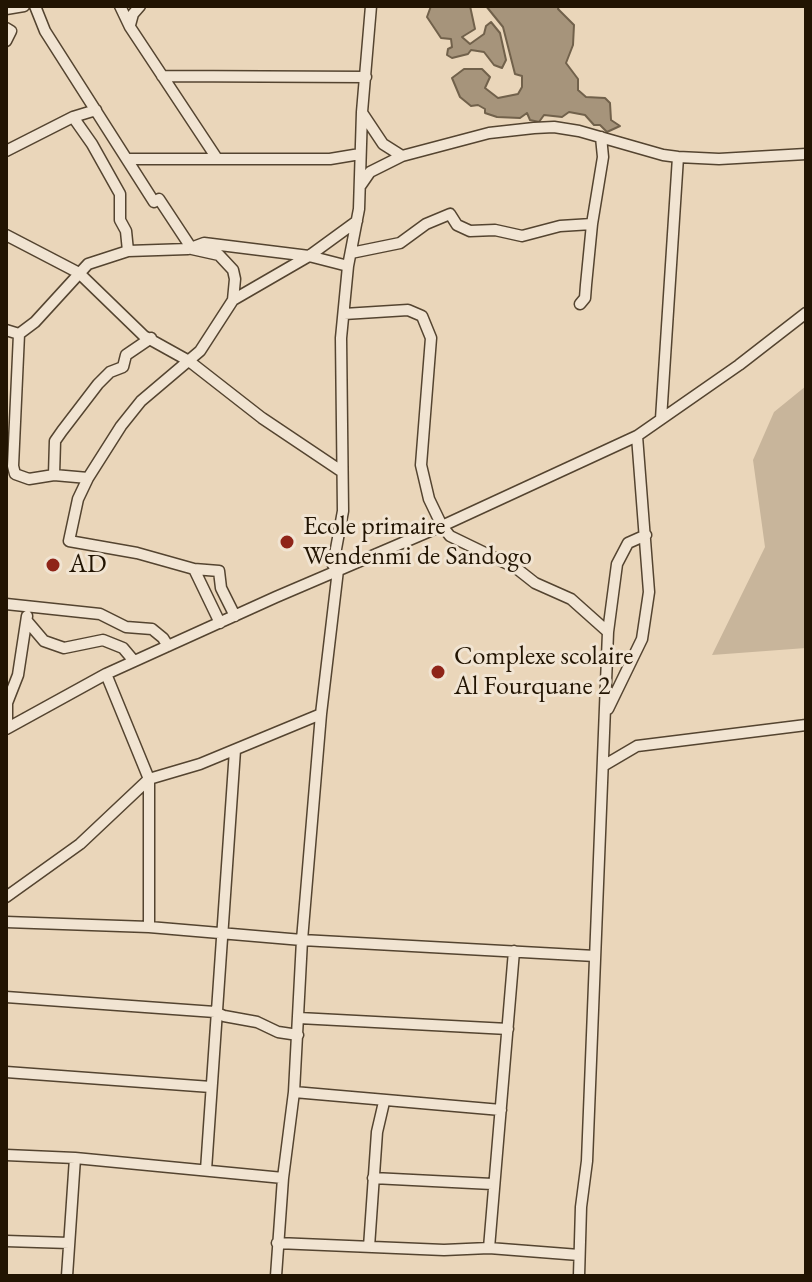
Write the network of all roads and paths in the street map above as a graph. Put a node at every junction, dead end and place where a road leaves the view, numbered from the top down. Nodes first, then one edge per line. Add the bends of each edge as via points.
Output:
1 (24, 6) edge
2 (35, 6) edge
3 (120, 6) edge
4 (140, 6) edge
5 (371, 6) edge
6 (6, 9) edge
7 (130, 27) junction
8 (6, 28) edge
9 (6, 41) edge
10 (162, 76) junction
11 (366, 77) junction
12 (96, 110) junction
13 (362, 112) junction
14 (73, 117) junction
15 (601, 137) junction
16 (6, 151) edge
17 (360, 154) junction
18 (806, 154) edge
19 (402, 156) junction
20 (216, 157) junction
21 (678, 157) junction
22 (127, 159) junction
23 (360, 186) junction
24 (357, 221) junction
25 (592, 224) junction
26 (6, 235) edge
27 (192, 249) junction
28 (128, 251) junction
29 (351, 253) junction
30 (309, 256) junction
31 (348, 266) junction
32 (79, 273) junction
33 (233, 300) junction
34 (580, 304) dead end
35 (806, 313) edge
36 (344, 314) junction
37 (6, 330) edge
38 (19, 334) junction
39 (151, 338) junction
40 (189, 361) junction
41 (661, 419) junction
42 (637, 436) junction
43 (341, 471) junction
44 (54, 475) junction
45 (88, 478) junction
46 (442, 526) junction
47 (646, 535) junction
48 (194, 569) junction
49 (338, 570) junction
50 (6, 604) edge
51 (29, 606) junction
52 (235, 616) junction
53 (27, 621) junction
54 (220, 623) junction
55 (608, 632) junction
56 (168, 646) junction
57 (134, 661) junction
58 (106, 674) junction
59 (321, 714) junction
60 (605, 715) junction
61 (806, 725) edge
62 (7, 728) edge
63 (235, 750) junction
64 (603, 766) junction
65 (149, 779) junction
66 (6, 897) edge
67 (6, 922) edge
68 (149, 927) junction
69 (221, 935) junction
70 (302, 940) junction
71 (514, 951) junction
72 (595, 956) junction
73 (6, 997) edge
74 (215, 1012) junction
75 (299, 1018) junction
76 (508, 1029) junction
77 (298, 1035) junction
78 (6, 1072) edge
79 (211, 1087) junction
80 (294, 1092) junction
81 (384, 1102) junction
82 (501, 1110) junction
83 (6, 1155) edge
84 (75, 1158) junction
85 (206, 1170) junction
86 (283, 1178) junction
87 (373, 1178) junction
88 (492, 1184) junction
89 (6, 1241) edge
90 (69, 1243) junction
91 (277, 1243) junction
92 (369, 1247) junction
93 (489, 1248) junction
94 (579, 1255) junction
95 (67, 1276) edge
96 (276, 1276) edge
97 (579, 1276) edge

1 - 6 street
2 - 12 street via 45,31
3 - 7 street
4 - 7 street
5 - 11 street
7 - 10 street
8 - 9 street via 11,31
10 - 11 street
10 - 20 street
11 - 13 street
12 - 14 street
12 - 22 street
13 - 17 street
13 - 19 street via 383,144
14 - 16 street
14 - 28 street via 120,194
15 - 19 street via 567,128 534,128 489,133
15 - 21 street
15 - 25 street via 603,157
17 - 20 street via 330,159
17 - 23 street
18 - 21 street
19 - 23 street via 370,172
20 - 22 street
21 - 41 street
22 - 27 street
23 - 24 street
24 - 29 street
24 - 30 street
25 - 29 street via 522,236 470,231 450,214 400,243
25 - 34 street via 585,298
26 - 32 street
27 - 28 street
27 - 30 street via 204,243
27 - 33 street via 225,258 235,279
28 - 32 street via 88,264
29 - 31 street
30 - 31 street
30 - 33 street
31 - 36 street
32 - 38 street
32 - 39 street
33 - 40 street
35 - 41 street
36 - 43 street
36 - 46 street via 408,310 422,316 431,338 421,465
37 - 38 street
38 - 44 street via 13,466 15,474 29,479
39 - 40 street
39 - 44 street via 98,384 62,431 54,448
40 - 43 street
40 - 45 street via 141,401
41 - 42 street
42 - 46 street
42 - 47 street
43 - 49 street via 345,489 333,565
44 - 45 street
45 - 48 street via 69,541
46 - 49 street
46 - 55 street via 450,536 571,599
47 - 55 street via 628,543 617,564
47 - 60 street via 649,592 642,639
48 - 52 street via 219,571
48 - 54 street
49 - 52 street
49 - 59 street
50 - 51 street
51 - 53 street
51 - 56 street via 100,614 126,627 152,629
52 - 54 street
53 - 57 street via 44,641 64,648 103,640 123,648
53 - 62 street via 18,675 7,703
54 - 56 street
55 - 60 street
56 - 57 street
57 - 58 street
58 - 62 street
58 - 65 street
59 - 63 street
59 - 70 street
60 - 64 street
61 - 64 street via 637,746
63 - 65 street
63 - 69 street
64 - 72 street
65 - 66 street via 80,844
65 - 68 street
67 - 68 street
68 - 69 street
69 - 70 street
69 - 74 street
70 - 71 street
70 - 75 street
71 - 72 street
71 - 76 street
72 - 94 street
73 - 74 street
74 - 77 street
74 - 79 street
75 - 76 street
75 - 77 street
76 - 82 street
77 - 80 street
78 - 79 street
79 - 85 street
80 - 81 street
80 - 86 street
81 - 82 street
81 - 87 street
82 - 88 street
83 - 84 street
84 - 85 street
84 - 90 street
85 - 86 street
86 - 91 street
87 - 88 street
87 - 92 street
88 - 93 street
89 - 90 street
90 - 95 street
91 - 92 street
91 - 96 street
92 - 93 street
93 - 94 street
94 - 97 street

